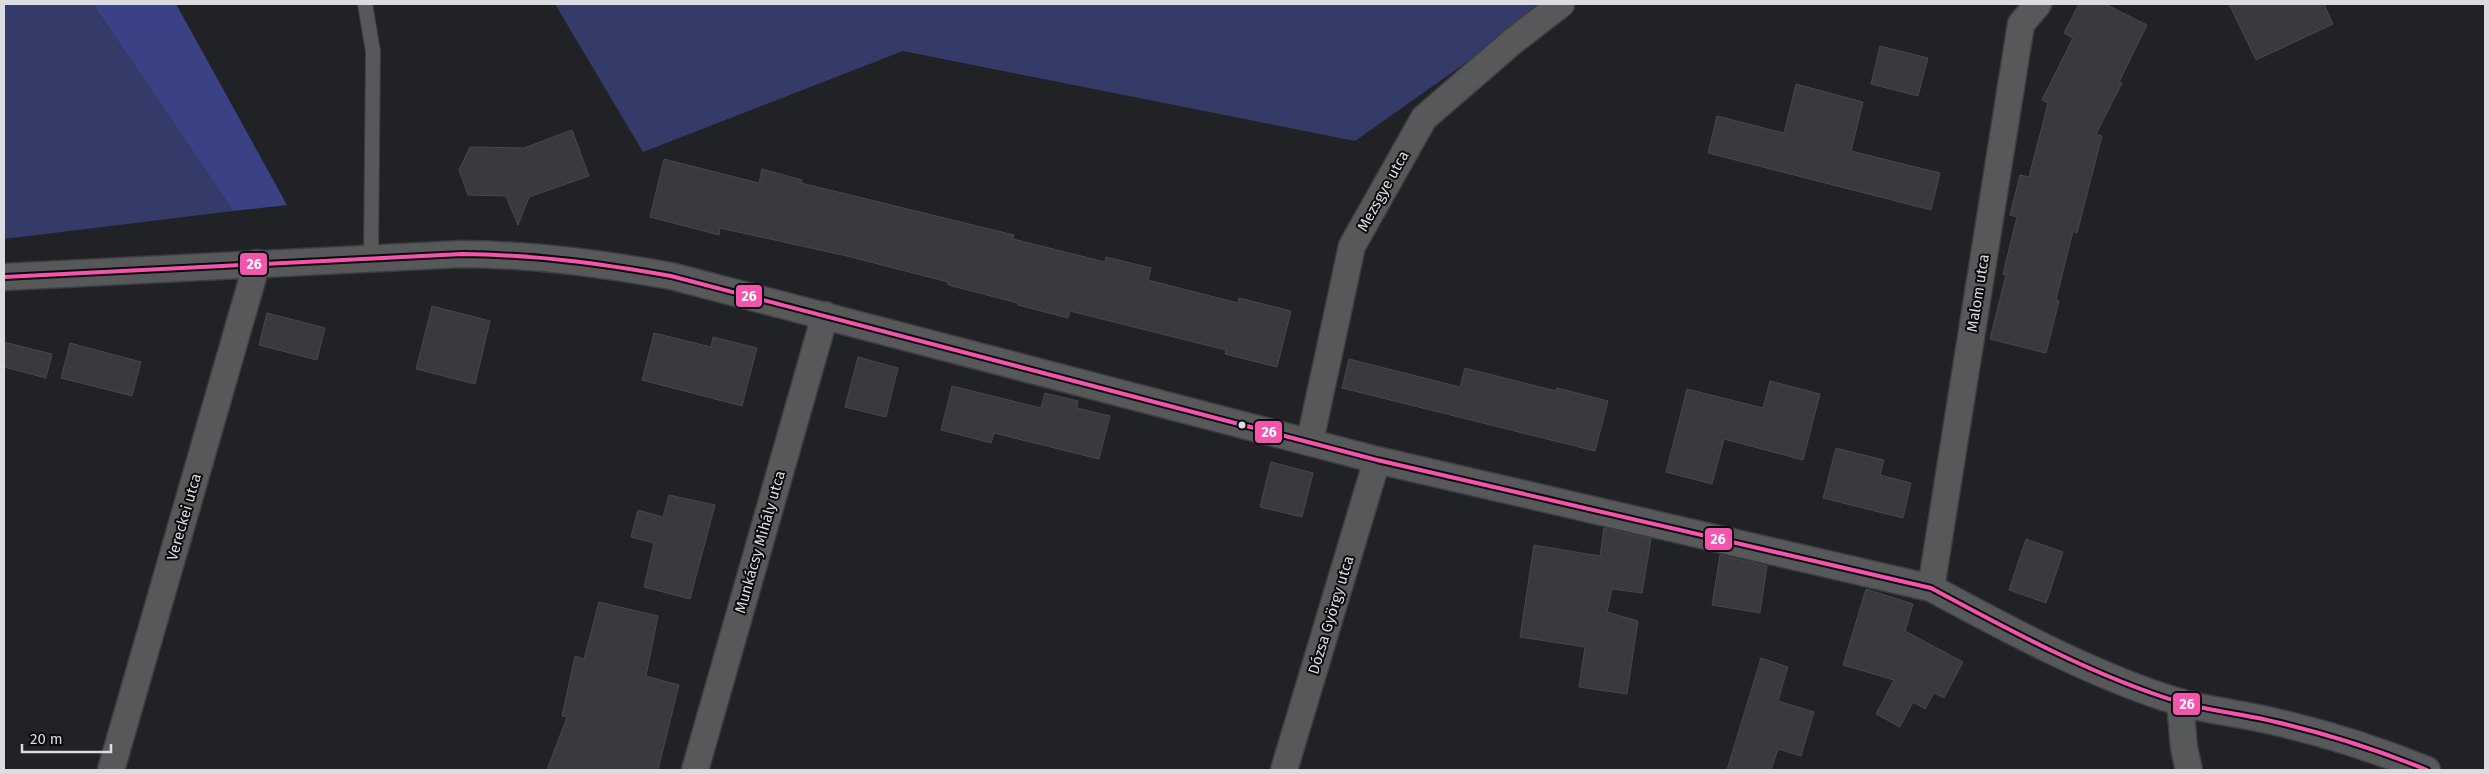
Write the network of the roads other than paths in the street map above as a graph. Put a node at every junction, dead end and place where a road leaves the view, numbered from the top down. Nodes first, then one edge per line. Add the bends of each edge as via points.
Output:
1 (365, 4) edge
2 (1561, 4) edge
3 (2038, 4) edge
4 (371, 257) junction
5 (257, 263) junction
6 (4, 277) edge
7 (825, 314) junction
8 (1310, 441) junction
9 (1377, 460) junction
10 (1931, 588) junction
11 (2180, 702) junction
12 (111, 770) edge
13 (695, 770) edge
14 (1284, 770) edge
15 (2189, 770) edge
16 (2427, 770) edge

1 - 4 lane via 373,51
2 - 8 street, Mezsgye utca via 1424,118 1352,246
3 - 10 street, Malom utca via 2021,24
4 - 5 street
4 - 7 street via 512,255 590,262 671,276
5 - 6 street
5 - 12 street, Vereckei utca
7 - 8 street
7 - 13 street, Munkácsy Mihály utca
8 - 9 street
9 - 10 street
9 - 14 street, Dózsa György utca
10 - 11 street via 2000,625 2114,678
11 - 15 street
11 - 16 street via 2277,722 2374,748

